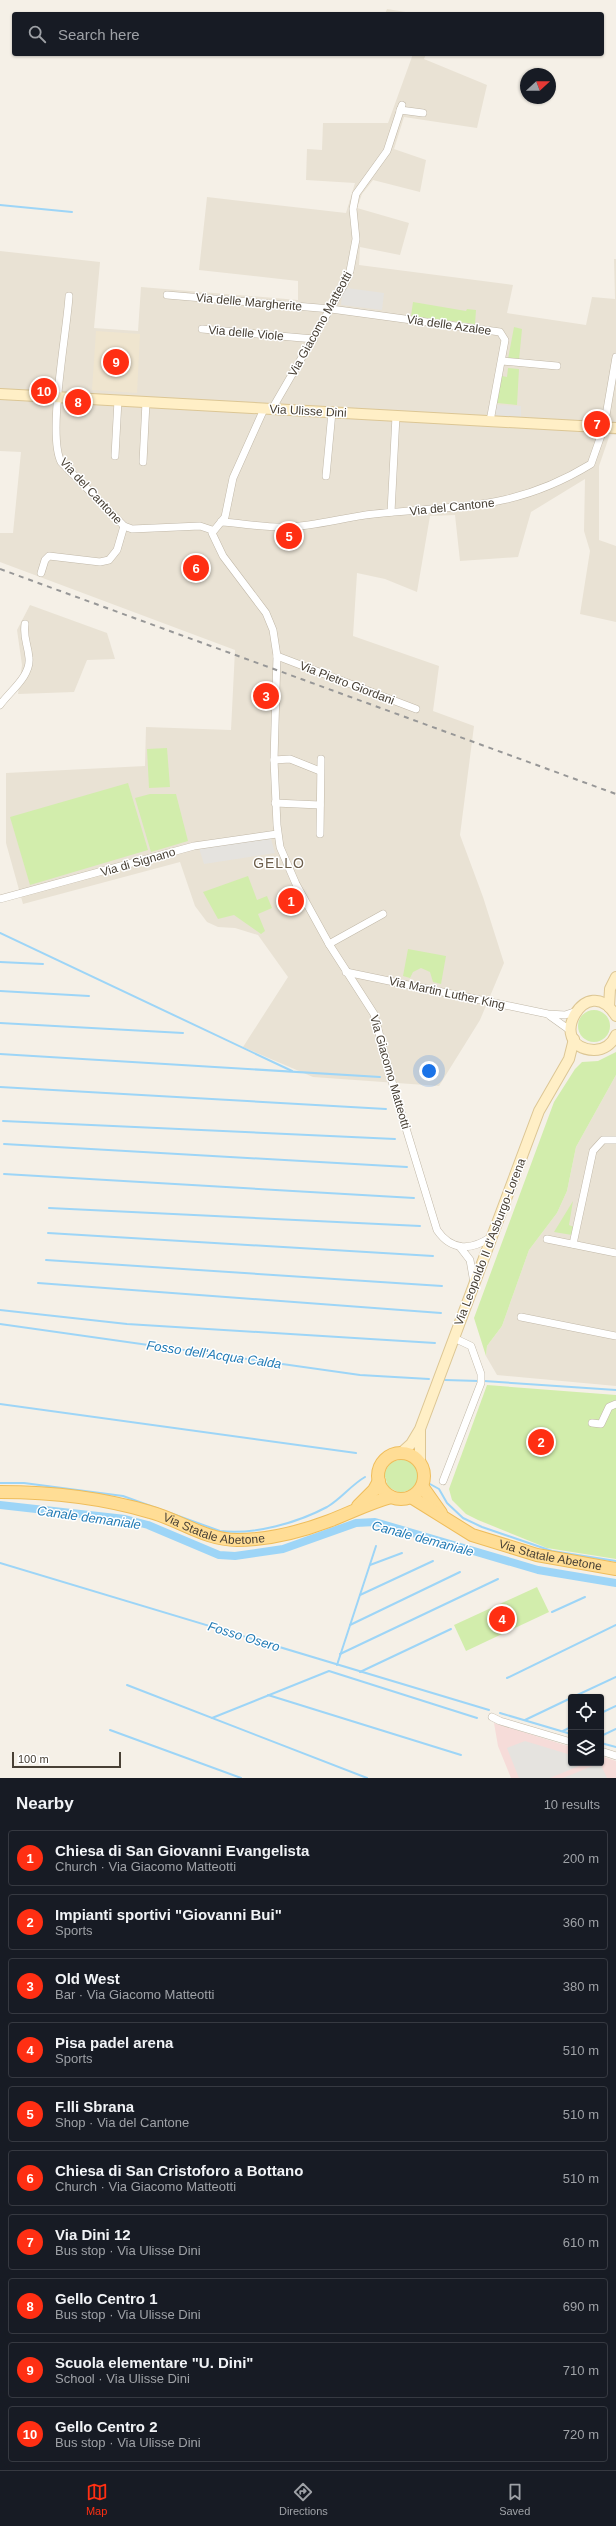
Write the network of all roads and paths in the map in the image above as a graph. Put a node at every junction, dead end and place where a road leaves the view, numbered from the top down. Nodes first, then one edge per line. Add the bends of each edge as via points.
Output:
1 (423, 113) dead end
2 (69, 296) dead end
3 (167, 296) dead end
4 (331, 308) junction
5 (202, 329) dead end
6 (314, 339) junction
7 (616, 357) edge
8 (502, 361) junction
9 (557, 366) dead end
10 (0, 394) edge
11 (58, 397) junction
12 (118, 400) junction
13 (146, 402) junction
14 (268, 409) junction
15 (332, 412) junction
16 (396, 416) junction
17 (490, 421) junction
18 (604, 427) junction
19 (616, 428) edge
20 (115, 456) dead end
21 (143, 462) dead end
22 (326, 476) dead end
23 (391, 512) junction
24 (221, 522) junction
25 (124, 526) junction
26 (212, 530) junction
27 (41, 573) dead end
28 (25, 624) dead end
29 (277, 656) junction
30 (0, 705) edge
31 (416, 709) dead end
32 (321, 759) dead end
33 (274, 760) junction
34 (320, 771) junction
35 (275, 802) junction
36 (320, 805) junction
37 (277, 834) junction
38 (320, 834) dead end
39 (0, 900) edge
40 (383, 914) dead end
41 (329, 944) junction
42 (346, 972) junction
43 (616, 977) edge
44 (610, 989) junction
45 (595, 1002) junction
46 (608, 1007) junction
47 (574, 1012) junction
48 (548, 1014) junction
49 (616, 1016) edge
50 (572, 1035) junction
51 (615, 1038) edge
52 (588, 1049) junction
53 (569, 1059) junction
54 (616, 1140) edge
55 (491, 1237) junction
56 (547, 1239) dead end
57 (573, 1244) junction
58 (460, 1247) junction
59 (616, 1253) edge
60 (474, 1284) junction
61 (521, 1317) dead end
62 (616, 1336) edge
63 (454, 1338) junction
64 (616, 1404) edge
65 (592, 1424) dead end
66 (420, 1428) junction
67 (400, 1454) junction
68 (420, 1464) junction
69 (379, 1481) junction
70 (443, 1481) dead end
71 (422, 1486) junction
72 (0, 1492) edge
73 (391, 1497) junction
74 (411, 1497) junction
75 (354, 1509) junction
76 (444, 1517) junction
77 (616, 1569) edge
78 (492, 1716) dead end
79 (568, 1741) edge
80 (604, 1752) edge
81 (616, 1756) edge

1 - 4 street, Via Giacomo Matteotti via 401,107 387,152 356,194 353,209 356,239 350,272
2 - 11 street, Via del Cantone
3 - 4 street, Via delle Margherite
4 - 6 street, Via Giacomo Matteotti
4 - 8 street, Via delle Azalee via 500,332 506,340
5 - 6 street, Via delle Viole
6 - 14 street, Via Giacomo Matteotti
7 - 18 street, Via del Cantone
8 - 9 street
8 - 17 street, Via delle Azalee
10 - 11 street, Via Ulisse Dini
11 - 12 street, Via Ulisse Dini
11 - 25 street, Via del Cantone via 57,450 61,462
12 - 13 street, Via Ulisse Dini
12 - 20 street
13 - 14 street, Via Ulisse Dini
13 - 21 street
14 - 15 street, Via Ulisse Dini
14 - 24 street, Via Giacomo Matteotti via 234,478
15 - 16 street, Via Ulisse Dini
15 - 22 street
16 - 17 street, Via Ulisse Dini
16 - 23 street
17 - 18 street, Via Ulisse Dini
18 - 19 street, Via Ulisse Dini
18 - 23 street, Via del Cantone via 591,464 529,495 470,507
23 - 24 street, Via del Cantone via 287,528
24 - 26 street, Via Giacomo Matteotti
25 - 26 street, Via del Cantone via 132,529 200,526
25 - 27 street via 117,550 109,560 100,562 49,556
26 - 29 street, Via Giacomo Matteotti via 212,536 223,556 266,613 272,625
28 - 30 street via 24,640 29,664 24,677
29 - 31 street, Via Pietro Giordani
29 - 33 street, Via Giacomo Matteotti
32 - 34 street
33 - 34 street via 290,760
33 - 35 street, Via Giacomo Matteotti
34 - 36 street
35 - 36 street
35 - 37 street, Via Giacomo Matteotti
36 - 38 street
37 - 39 street, Via di Signano via 198,844
37 - 41 street, Via Giacomo Matteotti via 288,867
40 - 41 street
41 - 42 street, Via Giacomo Matteotti
42 - 48 street, Via Martin Luther King
42 - 58 street, Via Giacomo Matteotti via 374,1014 437,1230 445,1240
43 - 44 street
44 - 45 street
44 - 46 street
45 - 46 street
45 - 47 street via 584,1004
46 - 49 street
47 - 48 street via 565,1015
47 - 50 street, Via Leopoldo II d'Asburgo-Lorena via 571,1022
48 - 50 street
50 - 52 street
50 - 53 street, Via Leopoldo II d'Asburgo-Lorena
51 - 52 street via 603,1048
52 - 53 street
53 - 55 street, Via Leopoldo II d'Asburgo-Lorena via 539,1111
54 - 57 street via 606,1138 593,1151
55 - 58 street via 474,1247
55 - 60 street, Via Leopoldo II d'Asburgo-Lorena
56 - 57 street
57 - 59 street
58 - 60 street, Via Giacomo Matteotti via 470,1260
60 - 63 street, Via Leopoldo II d'Asburgo-Lorena
61 - 62 street
63 - 66 street, Via Leopoldo II d'Asburgo-Lorena
63 - 70 street via 471,1346 481,1381
64 - 65 street via 609,1407 601,1424
66 - 67 street via 411,1444
66 - 68 street
67 - 68 main road via 412,1456
67 - 69 main road via 384,1462 379,1472
68 - 71 main road via 424,1475
69 - 73 main road
69 - 75 main road, Via Statale Abetone via 374,1490
71 - 74 main road
71 - 76 main road, Via Statale Abetone
72 - 75 main road, Via Statale Abetone via 61,1496 137,1509 166,1517 202,1533 236,1540 289,1533 329,1521
73 - 74 main road
73 - 75 main road, Via Statale Abetone
74 - 76 main road, Via Statale Abetone
76 - 77 main road, Via Statale Abetone via 472,1535 499,1545 552,1559
78 - 79 street via 500,1721
80 - 81 street

